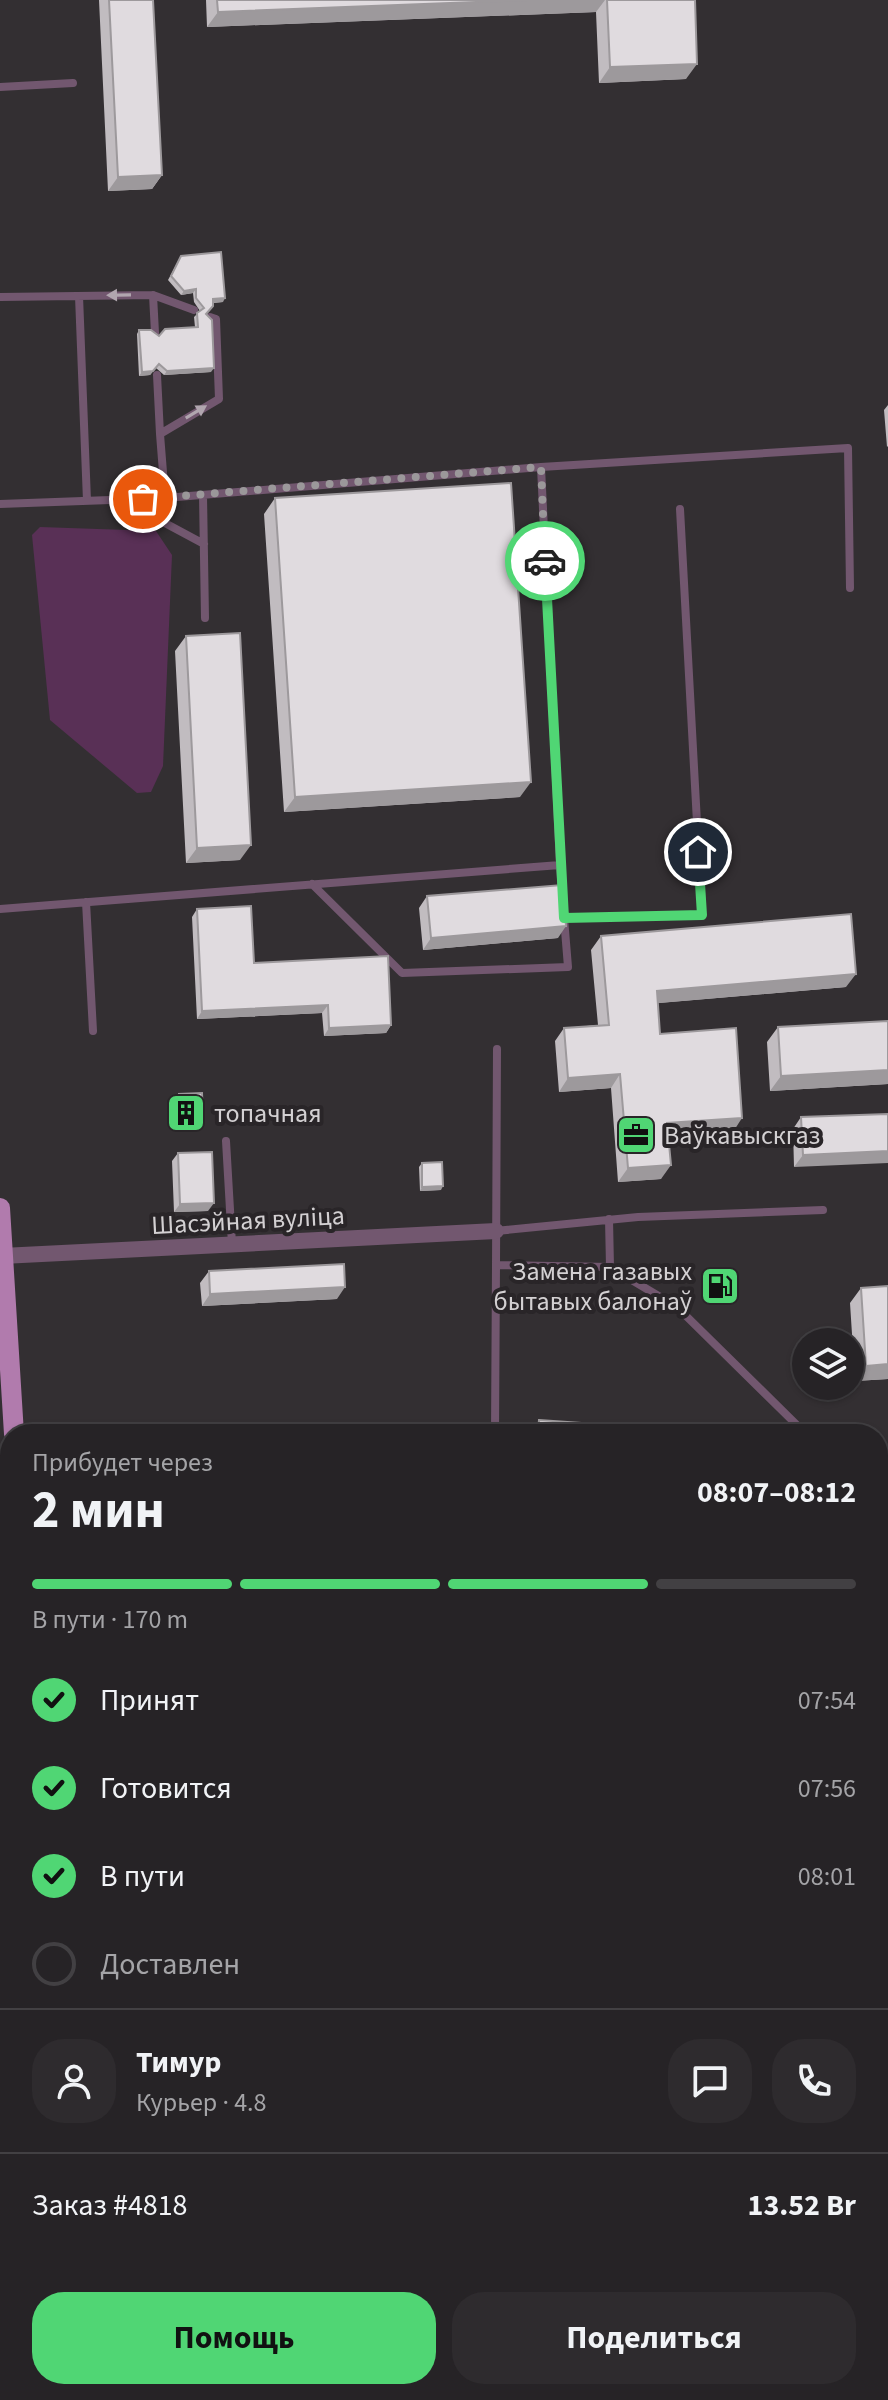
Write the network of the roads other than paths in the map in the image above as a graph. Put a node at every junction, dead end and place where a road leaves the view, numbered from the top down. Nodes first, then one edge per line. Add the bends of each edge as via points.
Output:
1 (73, 83) dead end
2 (0, 87) edge
3 (153, 295) junction
4 (79, 296) junction
5 (0, 297) edge
6 (194, 310) dead end
7 (210, 317) edge
8 (155, 333) edge
9 (157, 375) edge
10 (160, 434) junction
11 (541, 467) junction
12 (203, 495) junction
13 (165, 498) junction
14 (122, 499) junction
15 (87, 501) junction
16 (0, 504) edge
17 (680, 509) dead end
18 (204, 544) junction
19 (850, 588) dead end
20 (205, 618) dead end
21 (560, 865) junction
22 (312, 884) junction
23 (86, 902) junction
24 (0, 909) edge
25 (564, 918) junction
26 (93, 1031) dead end
27 (497, 1049) dead end
28 (226, 1141) dead end
29 (0, 1208) edge
30 (823, 1210) dead end
31 (609, 1219) junction
32 (496, 1231) junction
33 (232, 1246) junction
34 (2, 1256) junction
35 (496, 1265) junction
36 (610, 1267) junction
37 (13, 1424) edge
38 (495, 1424) edge
39 (796, 1424) edge

1 - 2 lane
3 -> 4 lane
3 - 6 lane
3 - 8 lane
4 - 5 lane
4 - 15 lane
10 -> 7 lane via 219,399 216,319
9 - 10 lane
10 - 13 lane
11 - 12 lane
11 - 19 lane via 848,448
11 - 21 lane
12 - 13 lane
12 - 18 lane
13 - 14 lane
14 - 15 lane
14 - 18 lane
15 - 16 lane
17 - 25 lane via 702,915
18 - 20 lane
21 - 22 lane
21 - 25 lane
22 - 23 lane
22 - 25 lane via 402,973 568,967
23 - 24 lane
23 - 26 lane
27 - 32 lane
28 - 33 lane
29 - 34 main road
30 - 31 lane
31 - 32 lane
31 - 36 lane
32 - 33 street, Шасэйная вуліца
32 - 35 lane
33 - 34 street, Шасэйная вуліца
34 - 37 main road
35 - 36 lane
35 - 38 lane
36 - 39 lane via 677,1307

